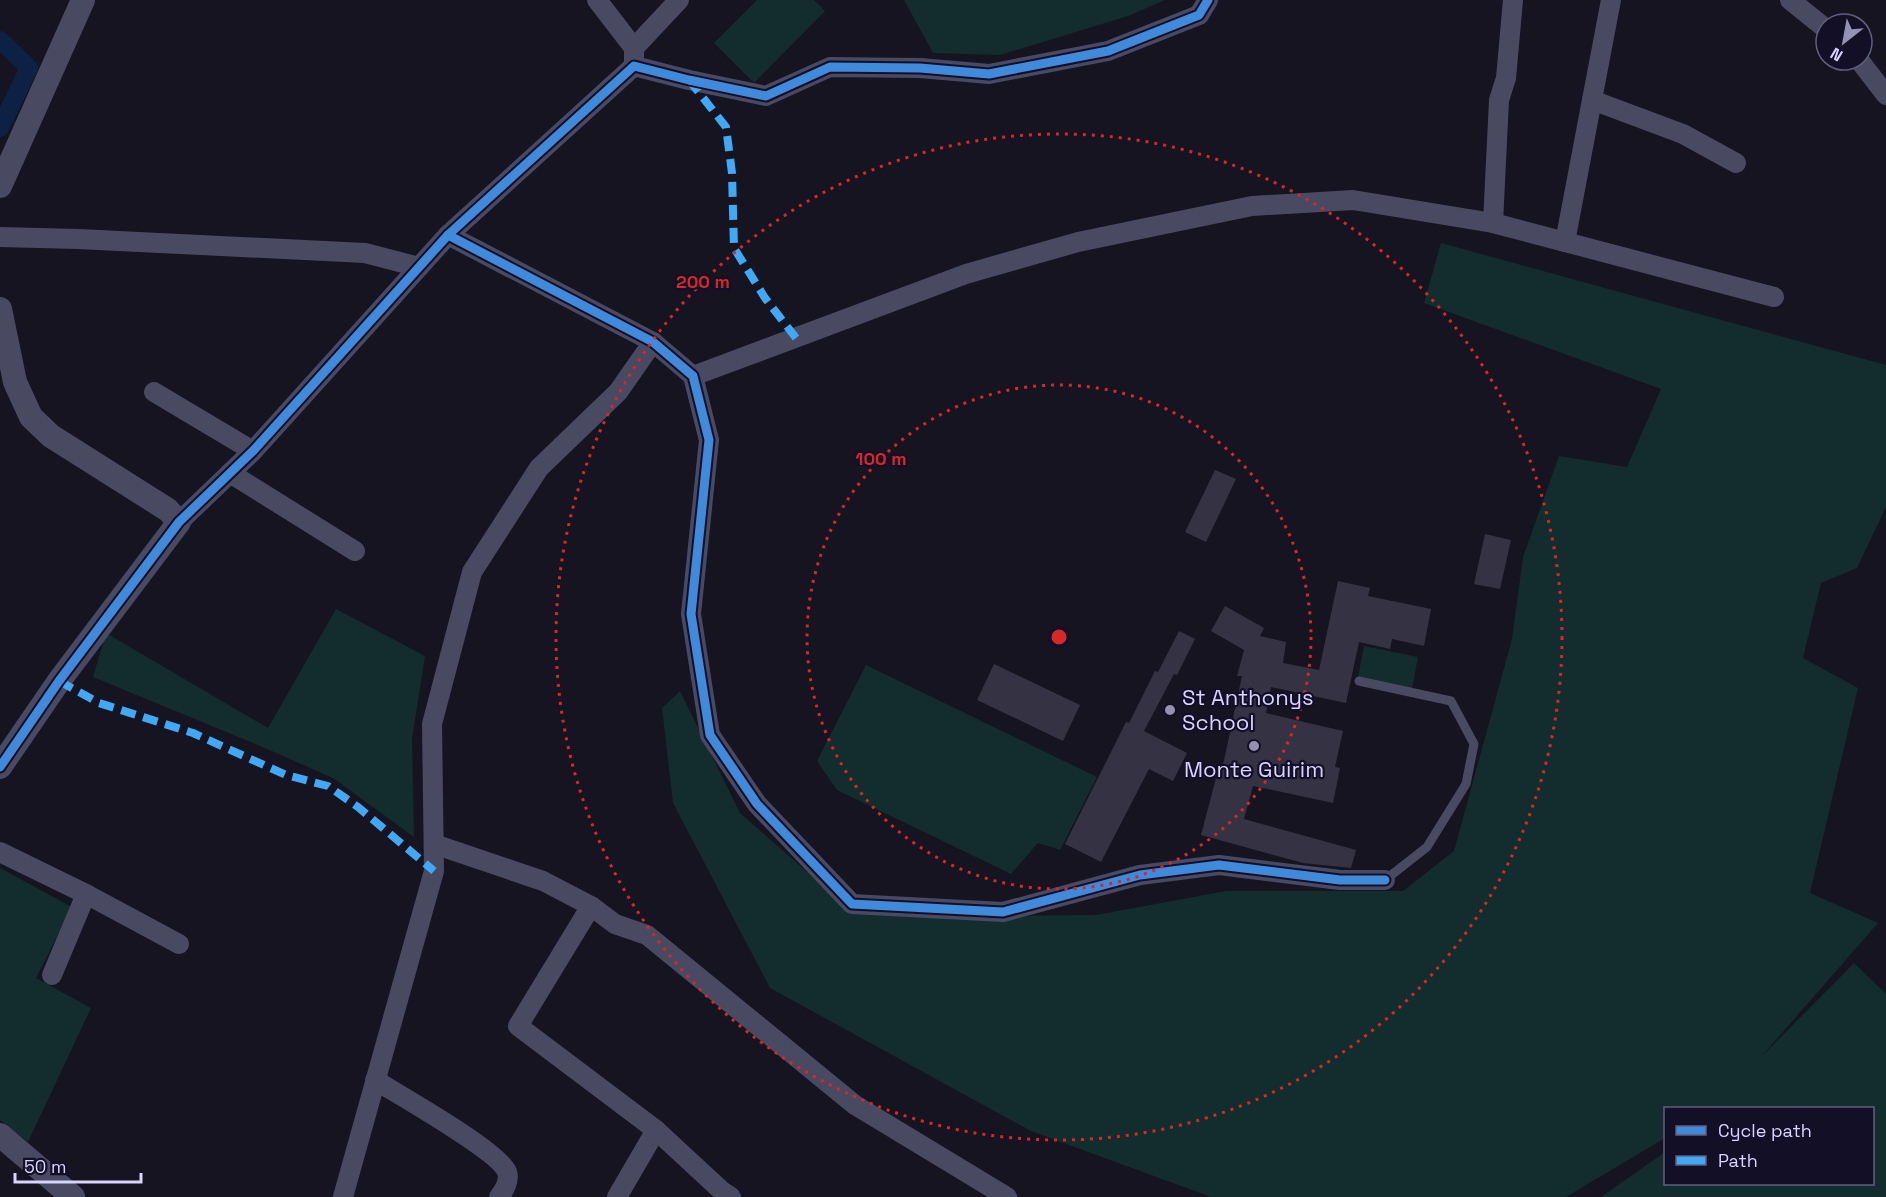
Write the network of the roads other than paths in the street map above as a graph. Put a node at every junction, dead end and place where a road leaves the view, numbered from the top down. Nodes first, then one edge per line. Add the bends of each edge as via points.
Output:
1 (83, 0) edge
2 (597, 0) edge
3 (679, 0) edge
4 (1208, 0) edge
5 (1513, 0) edge
6 (1611, 0) edge
7 (1790, 0) edge
8 (1814, 19) edge
9 (634, 57) junction
10 (1869, 72) edge
11 (1886, 95) edge
12 (1592, 100) junction
13 (1736, 163) dead end
14 (0, 186) edge
15 (1493, 223) junction
16 (448, 235) junction
17 (0, 237) edge
18 (1565, 242) junction
19 (419, 267) junction
20 (1774, 297) dead end
21 (0, 309) edge
22 (653, 342) junction
23 (693, 376) junction
24 (154, 392) dead end
25 (253, 451) junction
26 (230, 473) junction
27 (179, 522) junction
28 (355, 551) dead end
29 (1359, 681) dead end
30 (0, 767) edge
31 (434, 844) junction
32 (0, 852) edge
33 (1384, 880) joint
34 (86, 894) junction
35 (591, 906) junction
36 (179, 944) dead end
37 (52, 975) dead end
38 (375, 1080) junction
39 (656, 1130) junction
40 (0, 1135) edge
41 (73, 1197) edge
42 (343, 1197) edge
43 (499, 1197) edge
44 (617, 1197) edge
45 (731, 1197) edge
46 (1008, 1197) edge

1 - 14 street
2 - 9 street
3 - 9 street
4 - 9 street via 1199,15 1108,51 989,74 830,67 766,96 689,80
5 - 15 street via 1506,78 1499,100
6 - 12 street
7 - 8 street
9 - 16 street
10 - 11 street
12 - 13 street via 1683,134
12 - 18 street
15 - 18 street
15 - 23 street via 1353,200 1252,206 1078,242 966,274
16 - 19 street
16 - 22 street
17 - 19 street via 365,253
18 - 20 street
19 - 25 street
21 - 27 street via 15,382 31,417 51,436 168,510
22 - 23 street
22 - 31 street via 618,392 539,468 472,572 432,724
23 - 33 street via 709,440 691,614 710,735 757,804 852,904 1003,912 1140,875 1219,865 1340,880
24 - 25 street
25 - 26 street
26 - 27 street
26 - 28 street
27 - 30 street via 59,681
29 - 33 lane via 1451,701 1474,744 1466,784 1427,847
31 - 35 street via 543,881
31 - 38 street via 434,871
32 - 34 street
34 - 36 street
34 - 37 street
35 - 39 street via 518,1026
35 - 46 street via 615,924 646,935 855,1105
38 - 42 street
38 - 43 street via 478,1144 506,1169 508,1177
39 - 44 street
39 - 45 street
40 - 41 street

